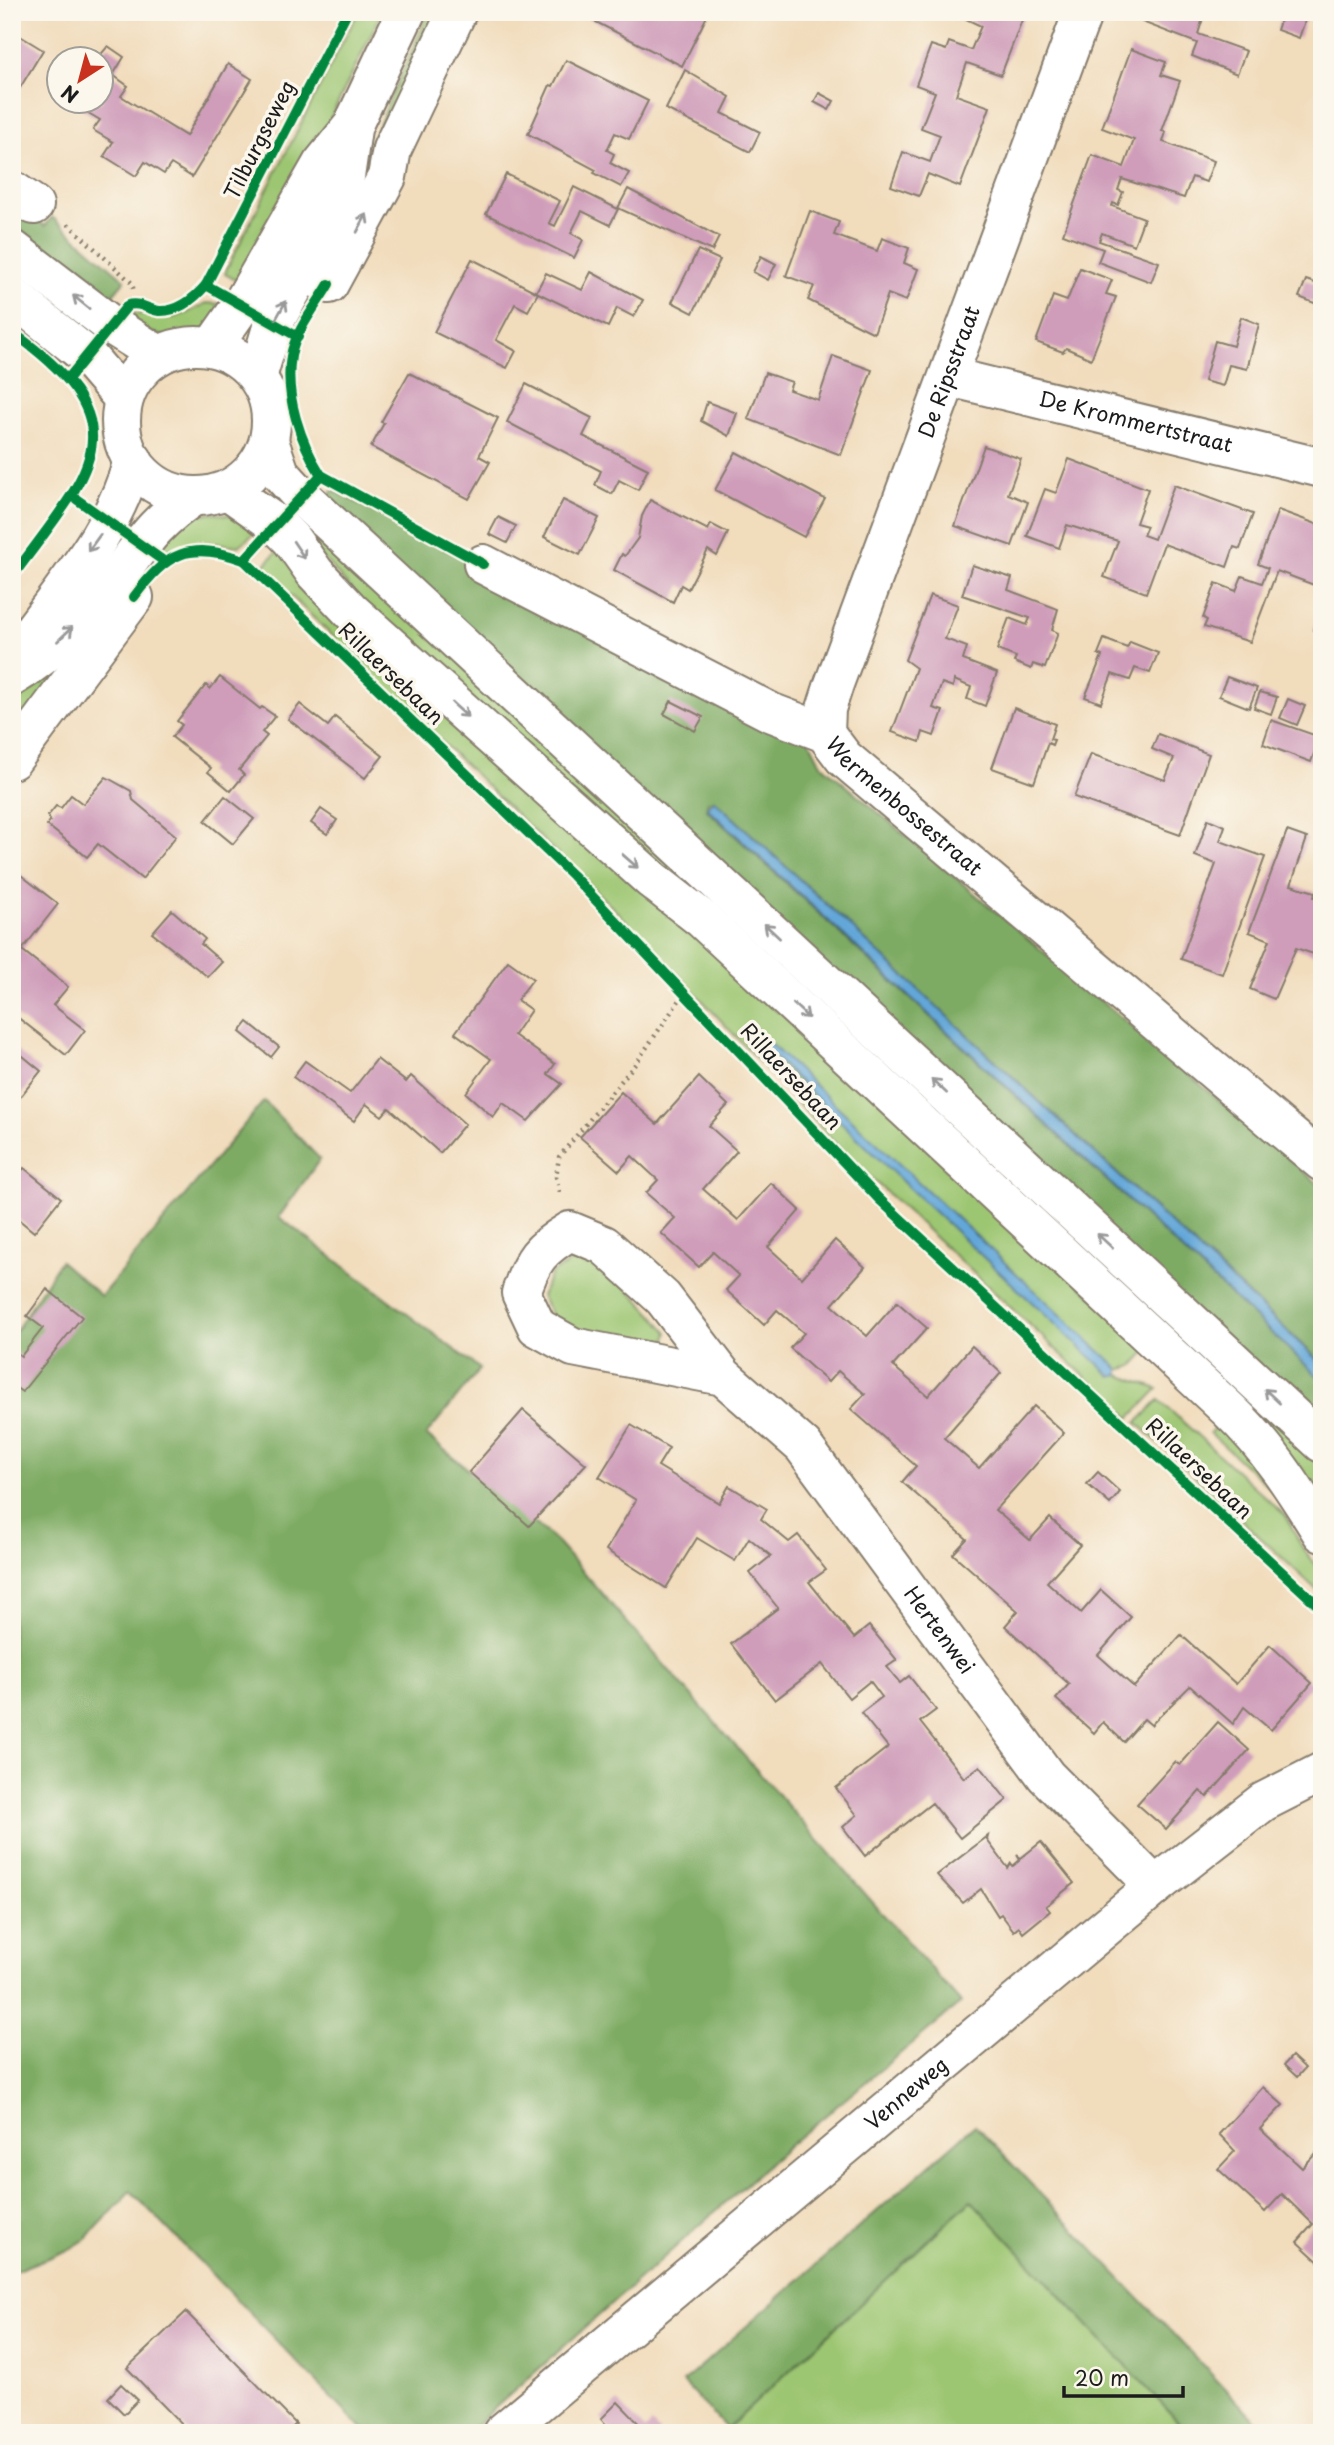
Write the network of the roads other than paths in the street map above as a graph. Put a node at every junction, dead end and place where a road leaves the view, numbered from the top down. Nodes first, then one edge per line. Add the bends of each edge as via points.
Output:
1 (406, 12) edge
2 (457, 12) edge
3 (1083, 12) edge
4 (12, 248) edge
5 (301, 270) junction
6 (12, 296) edge
7 (213, 346) junction
8 (157, 354) junction
9 (258, 374) junction
10 (950, 377) junction
11 (123, 398) junction
12 (270, 444) junction
13 (133, 460) junction
14 (1322, 468) edge
15 (212, 493) junction
16 (483, 564) dead end
17 (125, 588) junction
18 (12, 669) edge
19 (12, 677) edge
20 (825, 733) junction
21 (12, 760) edge
22 (1322, 1162) edge
23 (723, 1376) junction
24 (1322, 1443) edge
25 (1322, 1533) edge
26 (1322, 1772) edge
27 (1155, 1885) junction
28 (502, 2433) edge

1 - 5 street via 352,127 322,164
5 -> 2 street via 387,177 392,149
3 - 10 street, De Ripsstraat
8 -> 4 street via 124,314
5 - 7 street
9 -> 5 street via 273,324
6 - 11 street via 87,356
7 - 8 street via 184,345
7 - 9 street
8 - 11 street via 135,373
9 - 12 street via 274,420
10 - 14 street, De Krommertstraat
10 - 20 street, De Ripsstraat via 834,684
11 - 13 street via 120,425
12 - 15 street via 254,472
24 -> 12 street via 301,496 280,473
13 - 15 street via 158,485 176,494
13 -> 18 street via 125,494 110,522 20,648
15 - 17 street via 163,517
15 -> 25 street, Rillaersebaan via 276,524 352,612 580,817 702,919 1229,1410 1289,1478
16 - 20 street, Wermenbossestraat via 770,712
19 -> 17 street
17 - 21 street
20 - 22 street, Wermenbossestraat via 844,758
23 - 23 street, Hertenwei via 573,1347 537,1326 521,1293 529,1267 544,1246 570,1231 604,1245 663,1298
23 - 27 street, Hertenwei via 803,1447 1046,1776
26 - 27 street, Venneweg via 1263,1802
27 - 28 street, Venneweg

